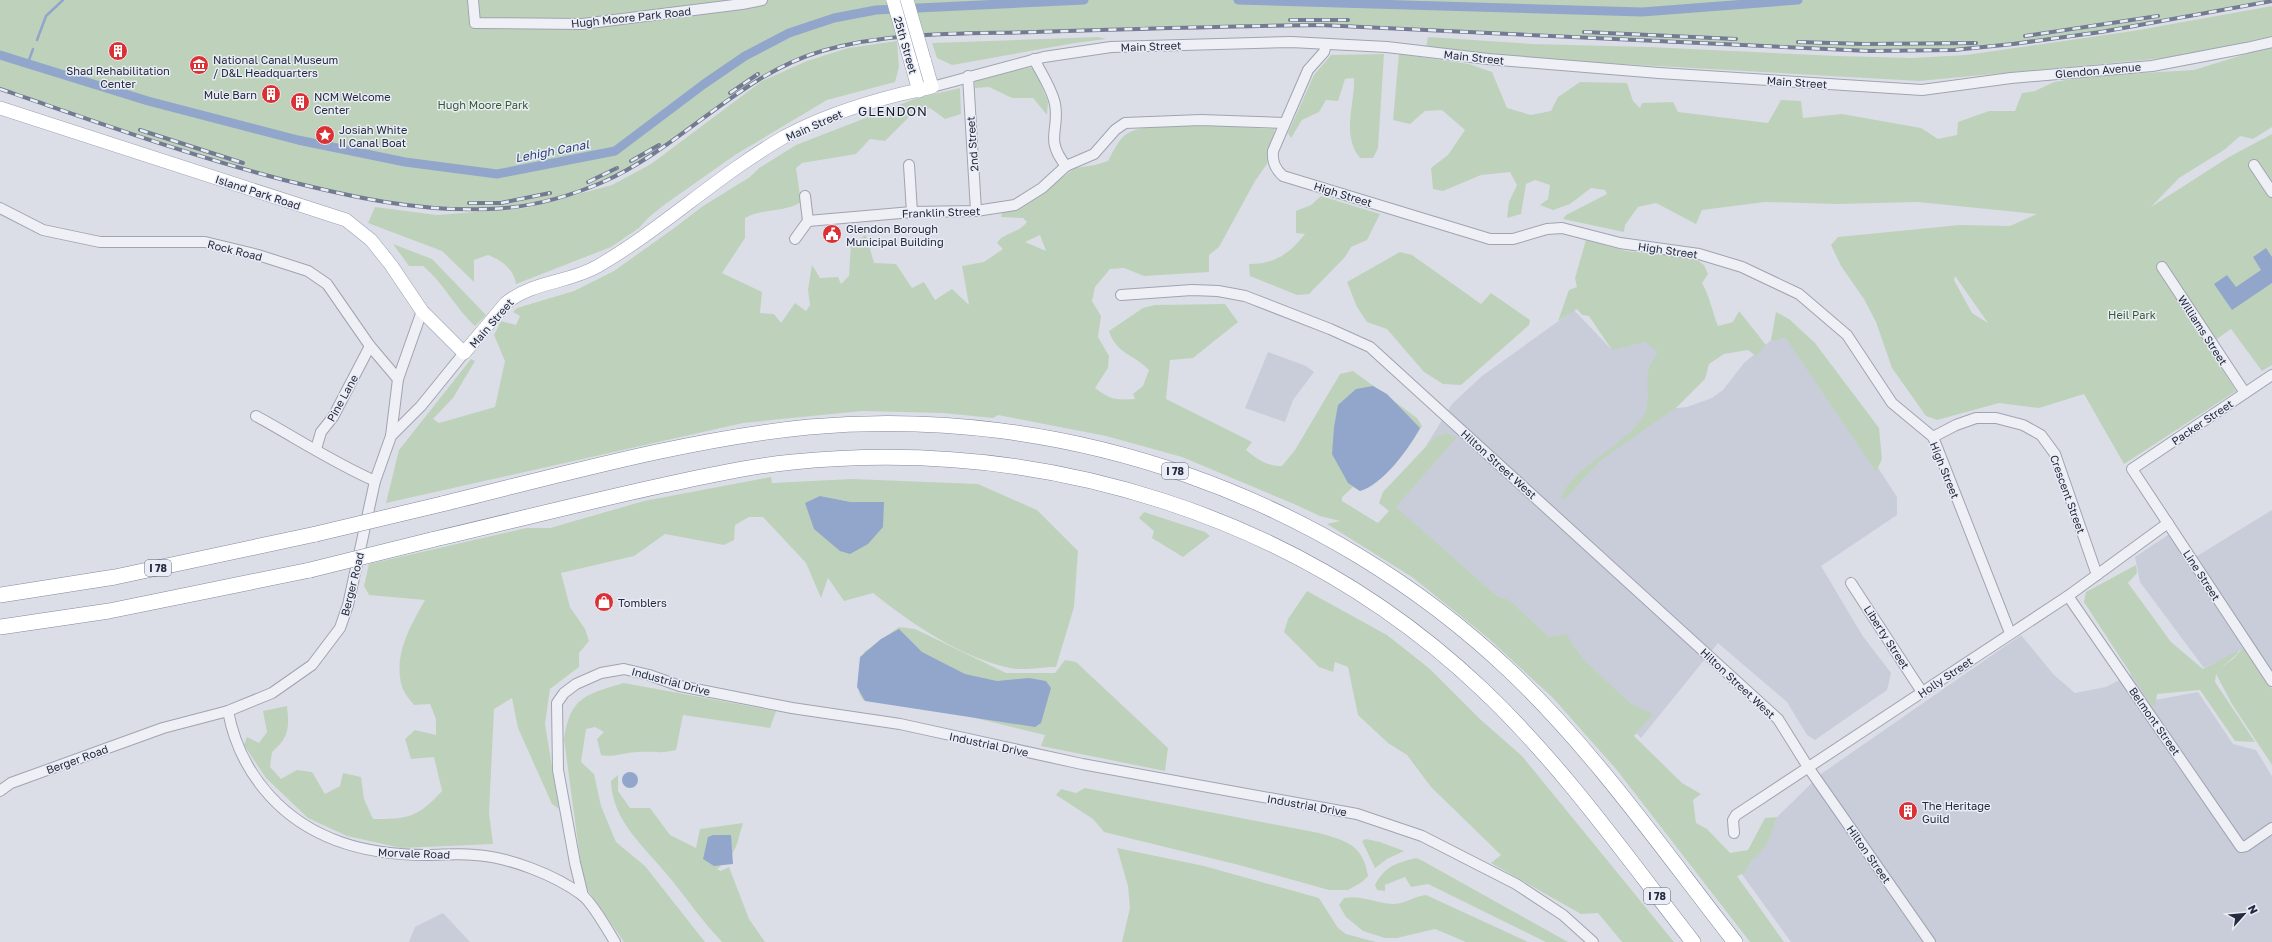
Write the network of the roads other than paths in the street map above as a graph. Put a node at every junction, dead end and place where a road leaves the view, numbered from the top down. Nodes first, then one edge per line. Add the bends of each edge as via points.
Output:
1 (473, 0) edge
2 (762, 0) edge
3 (893, 0) edge
4 (907, 0) edge
5 (2272, 42) edge
6 (1326, 44) junction
7 (1034, 59) junction
8 (968, 76) junction
9 (932, 87) junction
10 (1922, 90) joint
11 (919, 91) junction
12 (0, 108) edge
13 (1284, 123) junction
14 (910, 165) dead end
15 (2254, 165) dead end
16 (1066, 166) junction
17 (2272, 192) edge
18 (806, 196) dead end
19 (0, 208) edge
20 (976, 211) junction
21 (912, 212) junction
22 (808, 221) junction
23 (795, 239) dead end
24 (2162, 266) dead end
25 (1121, 295) dead end
26 (422, 311) junction
27 (370, 346) junction
28 (464, 353) junction
29 (2272, 376) edge
30 (398, 379) junction
31 (2245, 393) junction
32 (256, 416) dead end
33 (391, 436) junction
34 (1933, 438) junction
35 (316, 449) junction
36 (2132, 469) joint
37 (375, 482) junction
38 (2168, 524) junction
39 (2097, 575) junction
40 (1851, 582) dead end
41 (0, 595) edge
42 (2068, 596) junction
43 (0, 628) edge
44 (2010, 633) junction
45 (2272, 681) edge
46 (1922, 692) junction
47 (228, 711) junction
48 (1808, 767) junction
49 (0, 790) edge
50 (2272, 828) edge
51 (1734, 833) dead end
52 (583, 896) junction
53 (615, 942) edge
54 (1593, 942) edge
55 (1693, 942) edge
56 (1734, 942) edge
57 (1930, 942) edge

1 - 2 street, Hugh Moore Park Road via 475,23 559,24 588,24
3 - 11 main road, 25th Street, bridge
4 - 9 main road, 25th Street, bridge
5 - 10 street, Glendon Avenue via 2152,66 2011,78
6 - 7 street, Main Street via 1291,42 1111,47
6 - 10 street, Main Street via 1387,47 1488,59 1659,73
6 - 13 street, High Street via 1324,52 1308,70
7 - 8 street, Main Street
7 - 16 street via 1055,104 1054,144 1057,154
8 - 9 street, Main Street
8 - 20 street, 2nd Street
9 - 11 main road, Main Street
11 - 28 main road, Main Street via 839,112 785,137 742,163 627,248 597,266 582,274 540,285 514,296 506,302
12 - 26 main road, Island Park Road via 346,220 375,245
13 - 16 street, Franklin Street via 1201,120 1125,123 1115,130 1094,154
13 - 34 street, High Street via 1272,159 1278,172 1283,176 1490,239 1513,239 1547,229 1562,228 1620,243 1699,254 1765,276 1799,294 1833,321 1847,335 1892,403
14 - 21 street
15 - 17 street
16 - 20 street, Franklin Street via 1042,188 1015,205
18 - 22 street
19 - 27 street, Rock Road via 44,230 100,242 205,242 308,271 327,284
20 - 21 street, Franklin Street
21 - 22 street, Franklin Street
22 - 23 street
24 - 31 street, Williams Street
25 - 48 street, Hilton Street West via 1192,290 1245,296 1370,347 1778,719
26 - 28 main road, Island Park Road
26 - 30 street
27 - 30 street, Rock Road
27 - 35 street, Pine Lane via 333,417 321,432
28 - 33 street, Berger Road via 421,406
29 - 31 street, Packer Street
30 - 33 street
31 - 36 street, Packer Street
32 - 35 street
33 - 37 street, Berger Road
34 - 39 street, Crescent Street via 1956,425 1976,418 1996,418 2041,435 2055,454
34 - 44 street, High Street
35 - 37 street via 338,465
36 - 38 street, Line Street
37 - 47 street, Berger Road via 353,584 340,628 312,665 296,678 272,693
38 - 39 street, Holly Street
38 - 45 street, Line Street
39 - 42 street, Holly Street
40 - 46 street, Liberty Street
41 - 56 highway, I 78, bridge via 108,578 316,534 686,447 789,429 839,425 934,425 1014,432 1080,444 1164,467 1224,488 1307,525 1388,573 1462,628 1511,672 1571,734
42 - 44 street, Holly Street
42 - 50 street, Belmont Street via 2241,847
43 - 55 highway, I 78, bridge via 109,612 310,570 709,475 783,463 880,457 941,458 1060,473 1146,494 1234,527 1314,567 1389,614 1483,690 1544,754
44 - 46 street, Holly Street
46 - 48 street, Holly Street
47 - 49 street, Berger Road via 190,719 134,738 11,783
47 - 52 street, Morvale Road via 232,731 241,753 259,784 283,810 326,838 371,851 498,858 539,873
48 - 51 street, Holly Street via 1736,815 1733,820
48 - 57 street, Hilton Street
52 - 53 street, Morvale Road
52 - 54 street, Industrial Drive via 558,770 557,703 564,693 576,684 600,673 624,669 680,686 792,708 900,724 1082,764 1357,814 1422,836 1516,884 1564,914

